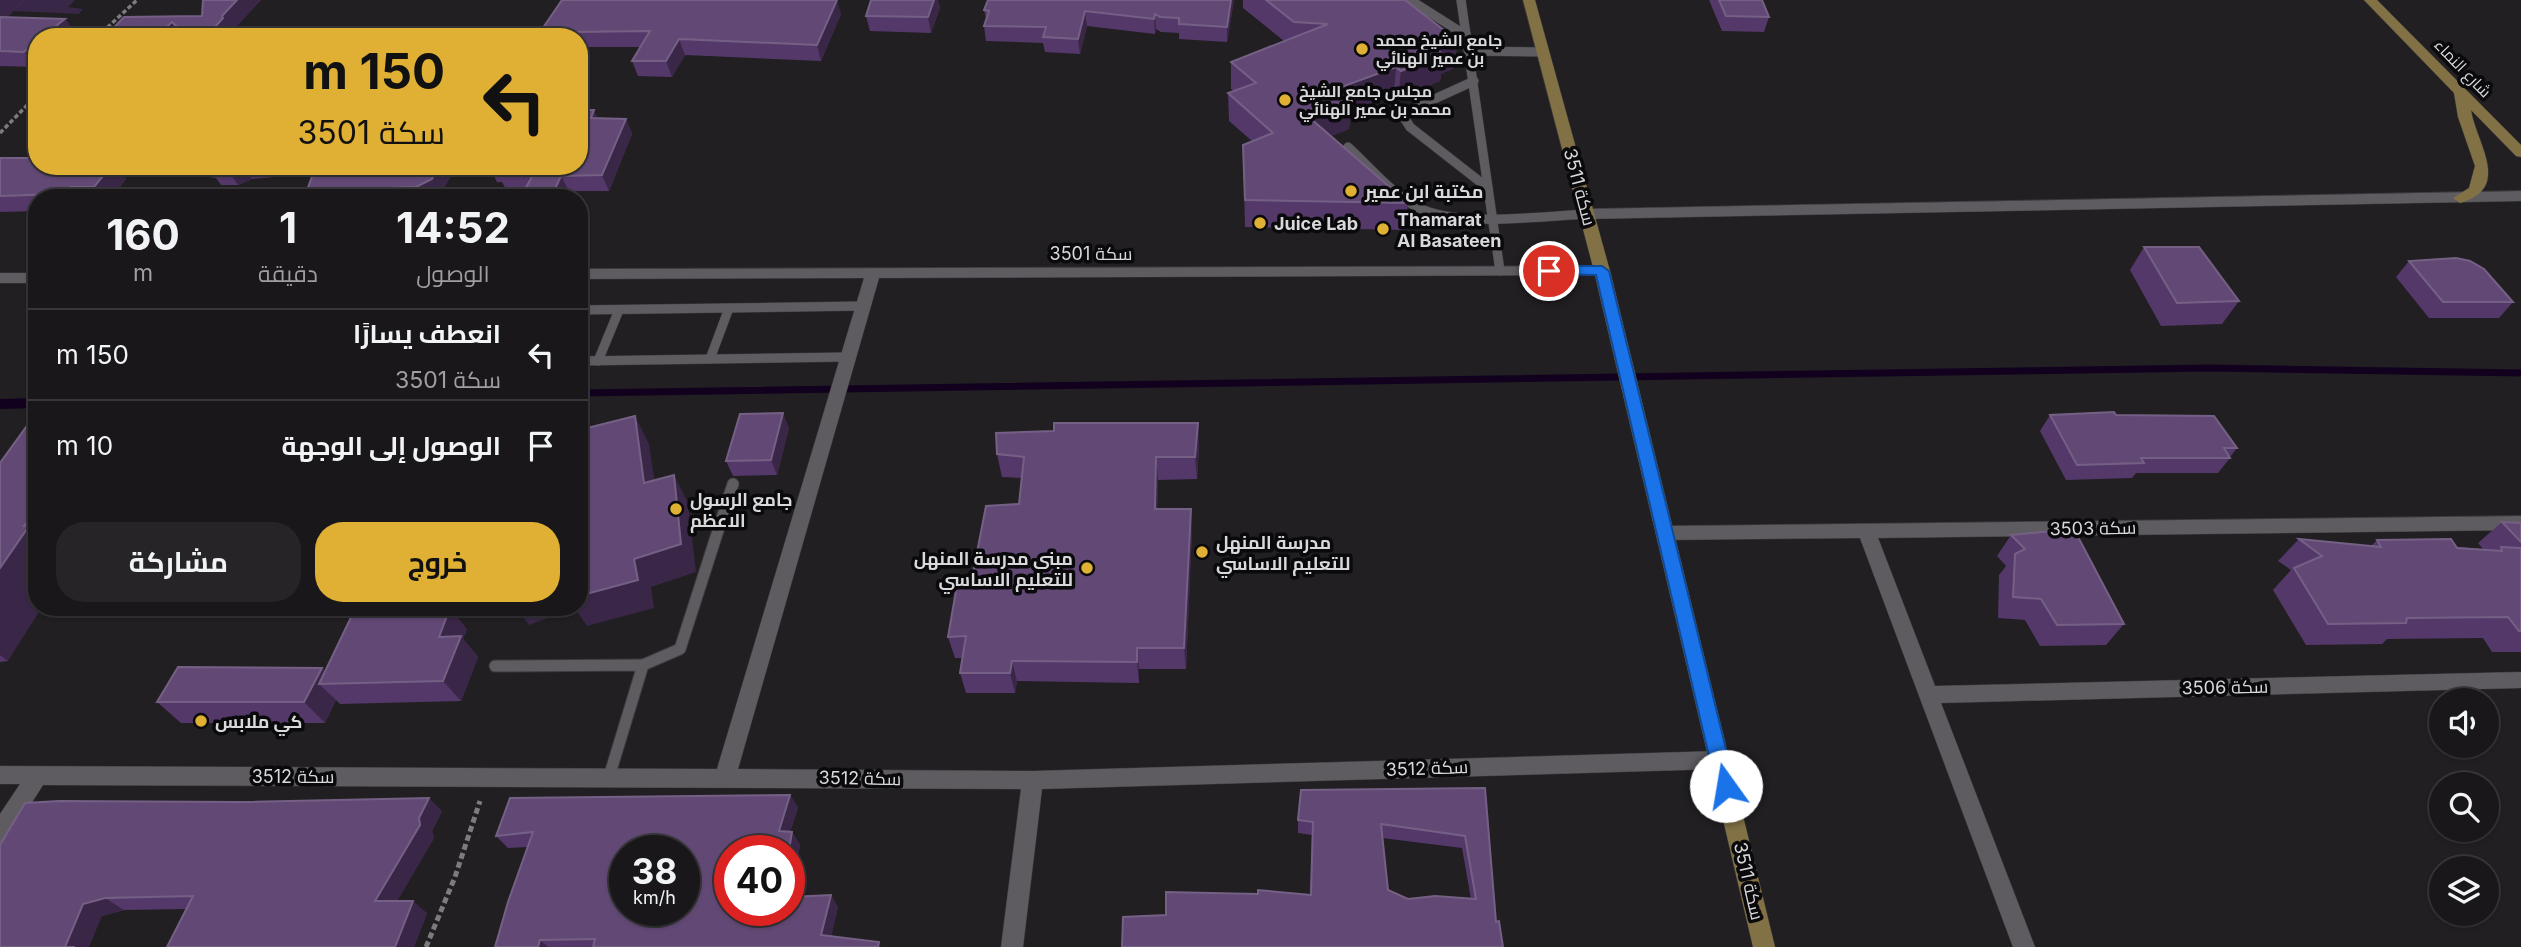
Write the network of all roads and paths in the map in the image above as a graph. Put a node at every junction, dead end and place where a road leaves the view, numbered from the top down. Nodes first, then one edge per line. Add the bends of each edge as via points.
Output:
1 (137, 0) edge
2 (1410, 0) edge
3 (1461, 0) edge
4 (1529, 0) edge
5 (2374, 3) edge
6 (107, 28) edge
7 (1467, 36) junction
8 (1469, 51) junction
9 (1544, 52) junction
10 (1474, 81) junction
11 (2461, 92) junction
12 (28, 104) edge
13 (0, 133) edge
14 (1348, 146) dead end
15 (2521, 153) edge
16 (1489, 188) junction
17 (2521, 196) edge
18 (2460, 198) junction
19 (1587, 214) junction
20 (1493, 216) junction
21 (1500, 271) junction
22 (1602, 271) junction
23 (873, 273) junction
24 (588, 274) edge
25 (0, 278) edge
26 (28, 278) edge
27 (863, 306) junction
28 (729, 308) junction
29 (588, 310) edge
30 (619, 310) junction
31 (848, 357) junction
32 (710, 359) junction
33 (598, 361) junction
34 (588, 362) edge
35 (733, 484) dead end
36 (2521, 523) edge
37 (1866, 531) junction
38 (1665, 533) junction
39 (643, 665) junction
40 (495, 666) dead end
41 (2521, 680) edge
42 (1928, 695) junction
43 (1720, 760) junction
44 (38, 774) junction
45 (0, 775) edge
46 (488, 776) junction
47 (609, 777) junction
48 (725, 777) junction
49 (1034, 780) junction
50 (0, 833) edge
51 (426, 947) edge
52 (1012, 947) edge
53 (1764, 947) edge
54 (2024, 947) edge

1 - 6 path
2 - 7 lane
3 - 7 lane
4 - 9 street, سكة 3511
5 - 11 street, شارع النماء
7 - 8 lane
8 - 9 lane
8 - 10 lane
9 - 19 street, سكة 3511
10 - 16 lane
10 - 16 lane via 1417,106 1405,119
11 - 15 street, شارع النماء
11 - 18 street via 2482,166 2475,191
12 - 13 path
14 - 20 lane via 1418,207 1441,215
16 - 20 lane
17 - 18 street
18 - 19 street
19 - 20 lane
19 - 22 street, سكة 3511
20 - 21 lane
21 - 22 street, سكة 3501
21 - 23 street, سكة 3501
22 - 38 street, سكة 3511
23 - 24 street, سكة 3501
23 - 27 street
25 - 26 street
27 - 28 lane
27 - 31 street
28 - 30 lane
28 - 32 lane
29 - 30 lane
30 - 33 lane
31 - 32 lane
31 - 48 street
32 - 33 lane
33 - 34 lane
35 - 39 lane via 680,649
36 - 37 street, سكة 3503
37 - 38 street, سكة 3503
37 - 42 street
38 - 43 street, سكة 3511
39 - 40 lane
39 - 47 lane
41 - 42 street, سكة 3506
42 - 54 street
43 - 49 street, سكة 3512
43 - 53 street, سكة 3511
44 - 45 street, سكة 3512
44 - 46 street, سكة 3512
44 - 50 street
46 - 47 street, سكة 3512
46 - 51 path
47 - 48 street, سكة 3512
48 - 49 street, سكة 3512
49 - 52 street

